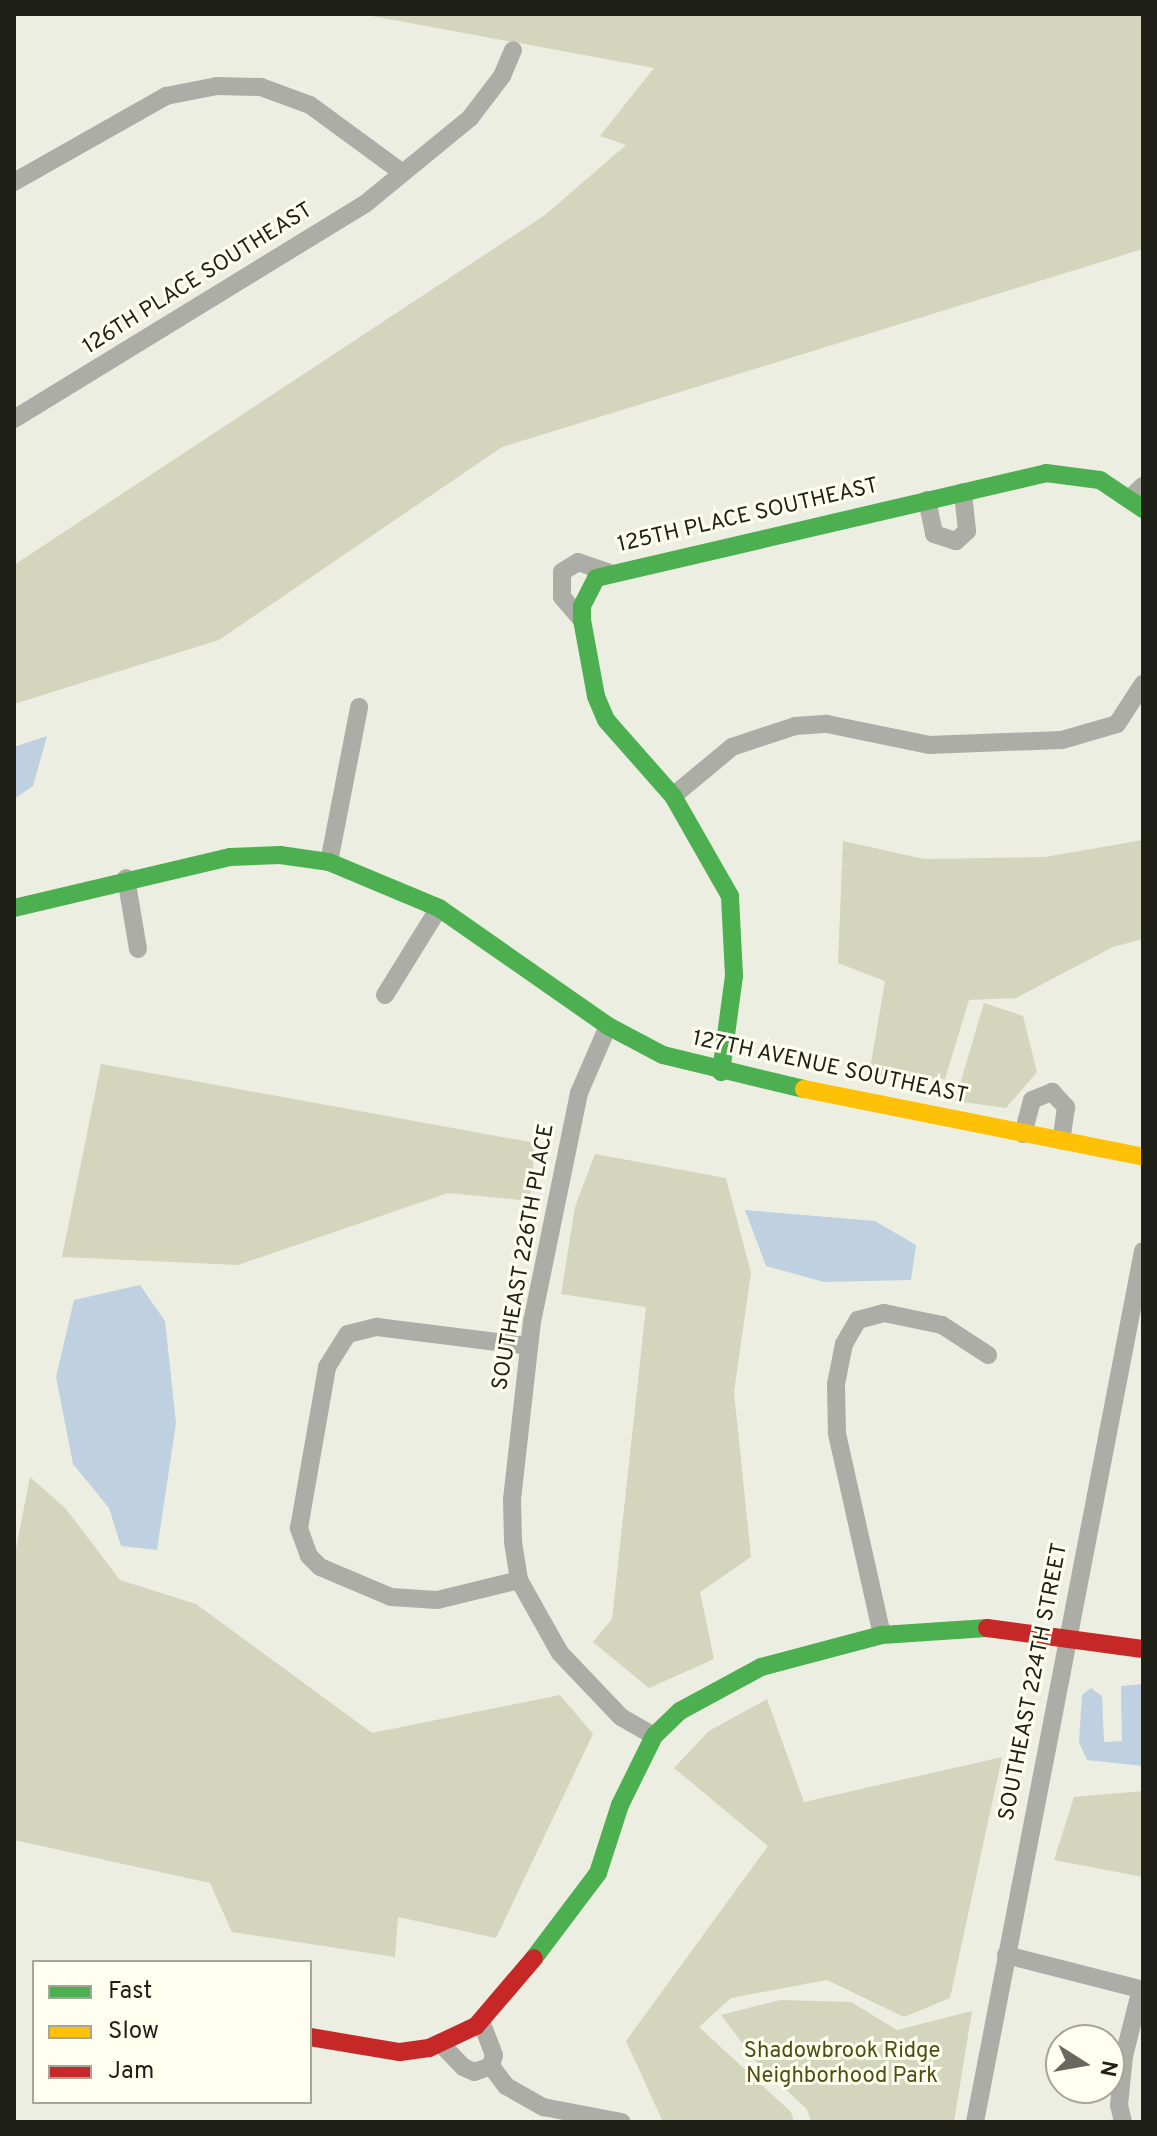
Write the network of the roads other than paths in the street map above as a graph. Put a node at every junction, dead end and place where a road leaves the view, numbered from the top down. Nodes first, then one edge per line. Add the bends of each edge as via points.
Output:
1 (513, 50) dead end
2 (403, 173) junction
3 (15, 179) edge
4 (14, 419) edge
5 (963, 492) junction
6 (1139, 497) edge
7 (927, 500) junction
8 (607, 572) junction
9 (582, 620) junction
10 (1143, 684) edge
11 (359, 707) dead end
12 (673, 796) junction
13 (329, 862) junction
14 (126, 878) junction
15 (14, 908) edge
16 (439, 908) junction
17 (138, 949) dead end
18 (385, 995) dead end
19 (608, 1026) junction
20 (721, 1072) junction
21 (1023, 1134) junction
22 (1061, 1141) junction
23 (1143, 1157) edge
24 (1143, 1251) edge
25 (529, 1346) junction
26 (988, 1355) dead end
27 (519, 1580) junction
28 (882, 1635) junction
29 (1067, 1637) junction
30 (1143, 1649) edge
31 (654, 1736) junction
32 (1006, 1955) junction
33 (1142, 1990) edge
34 (481, 2021) junction
35 (312, 2037) edge
36 (440, 2043) junction
37 (491, 2066) junction
38 (622, 2122) edge
39 (975, 2122) edge
40 (1123, 2122) edge

1 - 2 street, 126TH PLACE SOUTHEAST via 502,76 470,118
2 - 3 street via 310,105 261,87 217,86 166,96
2 - 4 street, 126TH PLACE SOUTHEAST via 365,204
5 - 6 street, 125TH PLACE SOUTHEAST via 1046,473 1076,473
5 - 7 street, 125TH PLACE SOUTHEAST
5 - 7 street via 967,531 956,541 934,534
7 - 8 street, 125TH PLACE SOUTHEAST
8 - 9 street, 125TH PLACE SOUTHEAST via 587,590
8 - 9 street via 578,562 562,572 562,597
9 - 12 street via 596,696 606,720
10 - 12 street via 1117,724 1062,740 929,745 827,724 795,726 732,747
11 - 13 street
12 - 20 street via 730,896 734,976
13 - 14 street, 127TH AVENUE SOUTHEAST via 280,855 230,857
13 - 16 street, 127TH AVENUE SOUTHEAST via 390,883
14 - 15 street, 127TH AVENUE SOUTHEAST
14 - 17 street
16 - 18 street
16 - 19 street, 127TH AVENUE SOUTHEAST
19 - 20 street, 127TH AVENUE SOUTHEAST via 663,1055
19 - 25 street, SOUTHEAST 226TH PLACE via 579,1093
20 - 21 street, 127TH AVENUE SOUTHEAST
21 - 22 street, 127TH AVENUE SOUTHEAST
21 - 22 street via 1032,1100 1052,1092 1066,1107
22 - 23 street, 127TH AVENUE SOUTHEAST
24 - 29 street, SOUTHEAST 224TH STREET
25 - 27 street, SOUTHEAST 226TH PLACE via 512,1500
25 - 27 street via 377,1327 348,1334 327,1367 301,1515 303,1542 320,1567 391,1597 437,1600
26 - 28 street via 942,1325 884,1313 858,1320 844,1344 836,1384 837,1433
27 - 31 street, SOUTHEAST 226TH PLACE via 560,1653 621,1717
28 - 29 street via 1003,1628
28 - 31 street via 761,1667 702,1695
29 - 30 street
29 - 32 street, SOUTHEAST 224TH STREET
31 - 34 street via 620,1805 598,1873
32 - 33 street
32 - 39 street, SOUTHEAST 224TH STREET
33 - 40 street via 1124,2056 1119,2105
34 - 36 street
34 - 37 street via 494,2055
35 - 36 street via 400,2052
36 - 37 street via 474,2072
37 - 38 street via 506,2086 543,2107

